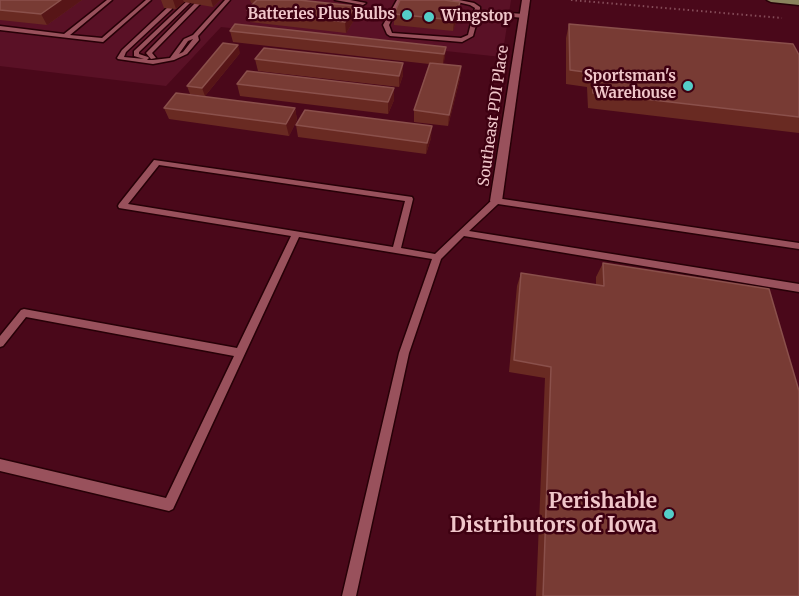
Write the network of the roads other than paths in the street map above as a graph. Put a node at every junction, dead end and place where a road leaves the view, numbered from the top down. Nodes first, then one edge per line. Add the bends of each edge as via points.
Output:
1 (110, 0) edge
2 (149, 0) edge
3 (228, 0) edge
4 (337, 0) edge
5 (399, 0) edge
6 (451, 0) edge
7 (526, 0) edge
8 (771, 0) edge
9 (188, 2) dead end
10 (198, 3) dead end
11 (363, 3) dead end
12 (799, 3) edge
13 (170, 8) dead end
14 (477, 12) junction
15 (524, 16) junction
16 (0, 28) edge
17 (66, 35) junction
18 (153, 58) junction
19 (170, 60) junction
20 (496, 201) junction
21 (463, 233) junction
22 (296, 234) junction
23 (799, 246) edge
24 (396, 250) junction
25 (437, 257) junction
26 (799, 288) edge
27 (0, 343) edge
28 (238, 353) junction
29 (0, 465) edge
30 (349, 596) edge

1 - 17 lane
2 - 17 lane via 103,40
3 - 19 lane via 185,53
4 - 11 lane
5 - 14 lane via 386,25 390,34 398,36 462,40 470,36
6 - 14 lane via 472,4
7 - 15 street, Southeast PDI Place
8 - 12 main road
9 - 18 lane via 136,52 140,57
10 - 18 lane via 149,53
13 - 19 lane via 120,55 140,61
14 - 15 lane
15 - 20 street, Southeast PDI Place
16 - 17 lane
18 - 19 lane
20 - 21 lane
20 - 23 lane
21 - 25 lane
21 - 26 lane
22 - 24 lane
22 - 24 lane via 122,206 157,162 409,199
22 - 28 lane
24 - 25 lane
25 - 30 lane via 404,353
27 - 28 lane via 24,314
28 - 29 lane via 169,505

